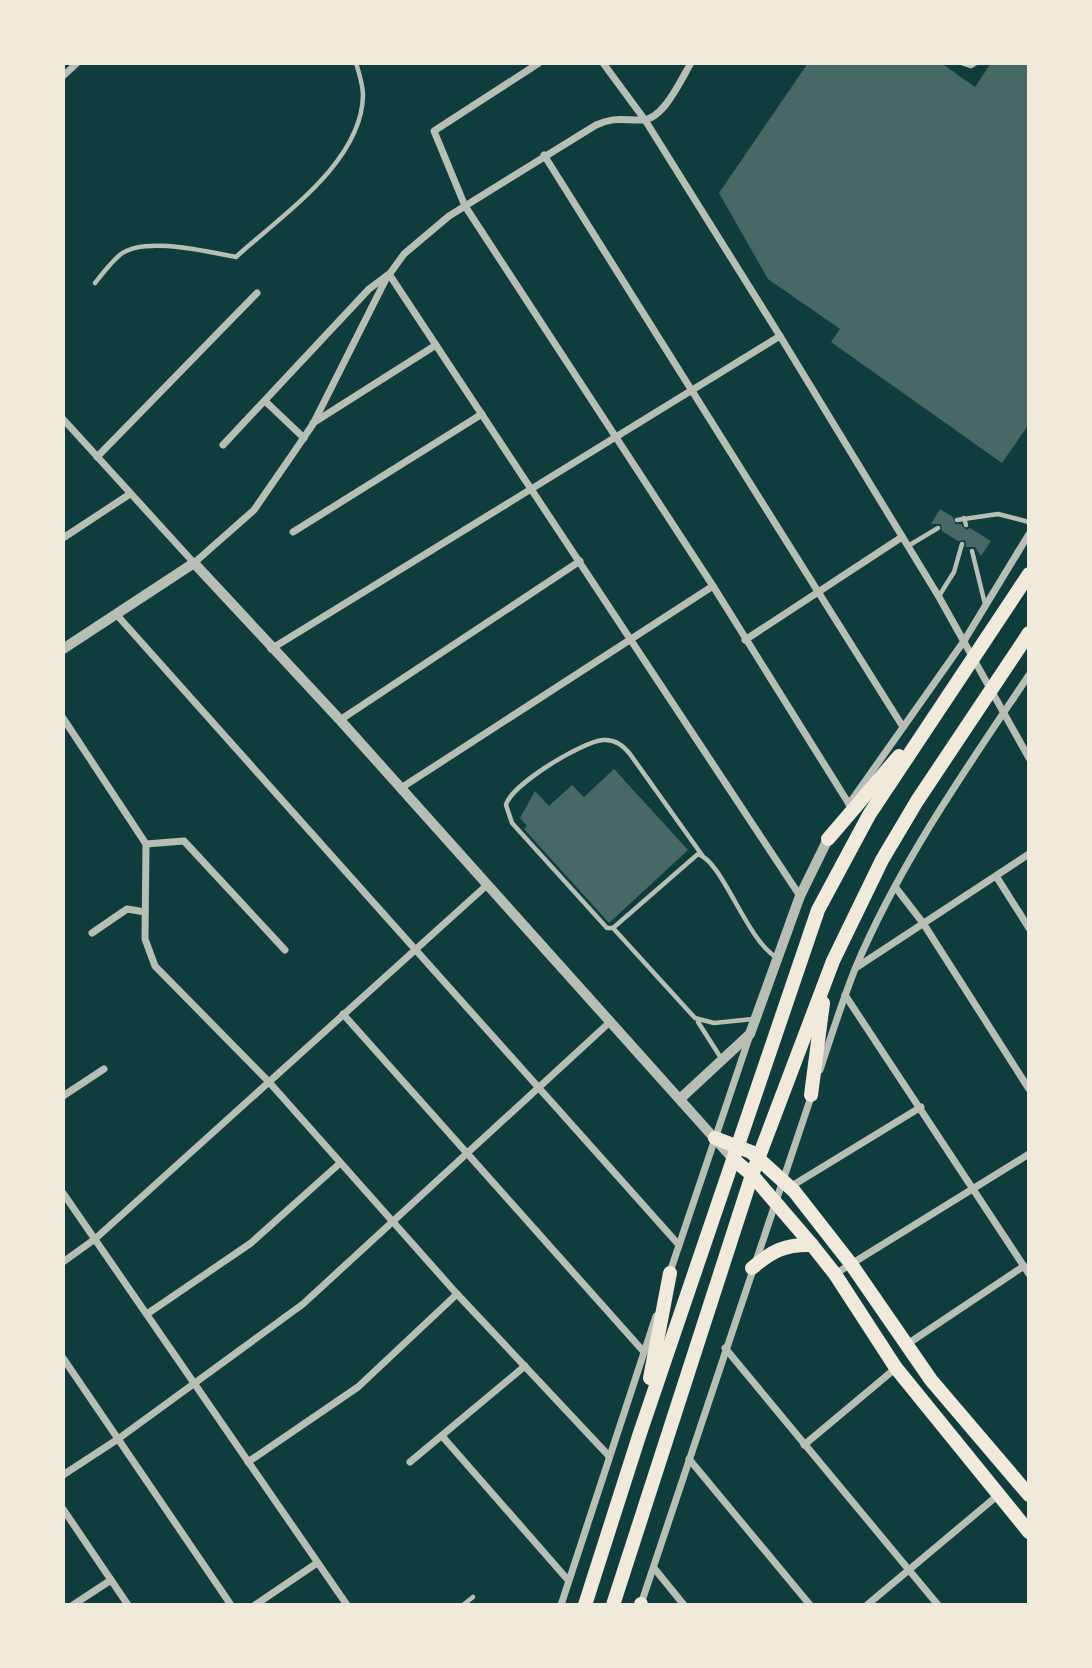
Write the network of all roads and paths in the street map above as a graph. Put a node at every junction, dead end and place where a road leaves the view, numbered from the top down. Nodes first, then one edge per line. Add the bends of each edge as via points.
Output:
1 (77, 63) edge
2 (356, 63) edge
3 (540, 63) edge
4 (603, 63) edge
5 (691, 63) edge
6 (962, 63) edge
7 (976, 63) edge
8 (63, 76) edge
9 (645, 120) junction
10 (544, 155) junction
11 (465, 206) junction
12 (389, 274) junction
13 (95, 283) dead end
14 (257, 293) dead end
15 (780, 336) junction
16 (436, 345) junction
17 (691, 391) junction
18 (265, 401) junction
19 (482, 414) junction
20 (63, 419) edge
21 (313, 424) junction
22 (66, 428) edge
23 (615, 437) junction
24 (304, 438) junction
25 (223, 445) dead end
26 (97, 457) junction
27 (532, 489) junction
28 (130, 494) junction
29 (957, 520) dead end
30 (1029, 522) edge
31 (938, 528) dead end
32 (293, 532) dead end
33 (1029, 534) edge
34 (902, 537) junction
35 (63, 538) edge
36 (962, 544) dead end
37 (908, 546) junction
38 (972, 551) dead end
39 (580, 561) junction
40 (194, 563) junction
41 (1029, 573) edge
42 (713, 586) junction
43 (819, 591) junction
44 (939, 597) junction
45 (985, 605) junction
46 (116, 614) junction
47 (1029, 633) edge
48 (632, 638) junction
49 (746, 640) junction
50 (964, 641) junction
51 (63, 649) edge
52 (271, 649) junction
53 (973, 660) junction
54 (1029, 675) edge
55 (990, 692) junction
56 (1003, 715) junction
57 (63, 718) edge
58 (340, 720) junction
59 (931, 722) junction
60 (903, 727) junction
61 (1029, 758) edge
62 (401, 788) junction
63 (849, 804) junction
64 (828, 839) junction
65 (146, 844) junction
66 (1029, 854) edge
67 (702, 855) junction
68 (996, 876) junction
69 (487, 884) junction
70 (896, 888) junction
71 (800, 896) junction
72 (145, 912) junction
73 (923, 923) junction
74 (613, 928) junction
75 (1029, 928) edge
76 (92, 933) dead end
77 (415, 949) junction
78 (285, 950) dead end
79 (776, 957) junction
80 (833, 961) junction
81 (856, 968) junction
82 (845, 995) junction
83 (343, 1014) junction
84 (695, 1018) junction
85 (755, 1018) junction
86 (611, 1021) junction
87 (750, 1034) junction
88 (722, 1060) junction
89 (104, 1069) dead end
90 (269, 1082) junction
91 (538, 1087) junction
92 (1029, 1089) edge
93 (811, 1095) junction
94 (63, 1096) edge
95 (681, 1098) junction
96 (921, 1107) junction
97 (715, 1138) junction
98 (468, 1152) junction
99 (736, 1152) junction
100 (1029, 1154) edge
101 (759, 1157) junction
102 (339, 1164) junction
103 (752, 1175) junction
104 (786, 1183) junction
105 (974, 1188) junction
106 (63, 1193) edge
107 (775, 1201) junction
108 (392, 1222) junction
109 (95, 1239) junction
110 (679, 1245) junction
111 (812, 1245) junction
112 (63, 1262) edge
113 (851, 1264) junction
114 (1024, 1266) junction
115 (752, 1268) junction
116 (670, 1273) junction
117 (1029, 1274) edge
118 (835, 1275) junction
119 (457, 1294) junction
120 (148, 1314) junction
121 (906, 1345) junction
122 (725, 1348) junction
123 (644, 1352) junction
124 (63, 1358) edge
125 (524, 1366) junction
126 (896, 1368) junction
127 (194, 1384) junction
128 (640, 1433) junction
129 (442, 1436) junction
130 (118, 1439) junction
131 (804, 1445) junction
132 (609, 1456) junction
133 (689, 1459) junction
134 (248, 1462) junction
135 (411, 1462) dead end
136 (1004, 1467) junction
137 (63, 1475) edge
138 (1029, 1495) edge
139 (997, 1496) junction
140 (63, 1509) edge
141 (1029, 1532) edge
142 (317, 1563) junction
143 (654, 1568) junction
144 (909, 1570) junction
145 (111, 1580) junction
146 (568, 1580) junction
147 (473, 1597) dead end
148 (73, 1605) edge
149 (128, 1605) edge
150 (231, 1605) edge
151 (255, 1605) edge
152 (346, 1605) edge
153 (463, 1605) edge
154 (561, 1605) edge
155 (585, 1605) edge
156 (612, 1605) edge
157 (641, 1605) edge
158 (684, 1605) edge
159 (810, 1605) edge
160 (867, 1605) edge
161 (938, 1605) edge

1 - 8 street
2 - 13 lane via 363,93 357,131 342,159 236,257 145,246 123,252
3 - 11 street via 434,131
4 - 9 street
5 - 9 street via 662,107
6 - 7 lane
9 - 10 street via 612,118
9 - 15 street
10 - 11 street
10 - 17 street
11 - 12 street via 426,233
11 - 23 street
12 - 16 street
12 - 18 street via 369,289
12 - 21 street
14 - 26 street
15 - 17 street
15 - 34 street
16 - 19 street
16 - 21 street
17 - 23 street
17 - 43 street
18 - 24 street
18 - 25 street
19 - 27 street
19 - 32 street
20 - 22 street
21 - 24 street
22 - 26 street
23 - 27 street
23 - 42 street
24 - 40 street via 254,510
26 - 28 street
27 - 39 street
27 - 52 street
28 - 35 street
28 - 40 street
29 - 30 lane via 998,514
31 - 37 lane
33 - 45 street
34 - 37 street
34 - 43 street
36 - 44 lane via 954,572
37 - 44 street
38 - 45 lane
39 - 48 street
39 - 58 street
40 - 46 street
40 - 52 street
41 - 53 main road
42 - 48 street
42 - 49 street
43 - 49 street
43 - 60 street
44 - 50 street
45 - 50 street
46 - 51 street
46 - 77 street
47 - 55 main road
48 - 62 street
48 - 71 street
49 - 63 street
50 - 53 street
50 - 60 street
52 - 58 street
53 - 55 street
53 - 59 main road
54 - 56 street
55 - 56 street
55 - 80 main road via 882,860
56 - 61 street
56 - 70 street via 930,826
57 - 65 street
58 - 62 street
59 - 64 main road
59 - 99 main road via 856,836 818,910
60 - 63 street
62 - 69 street
63 - 64 street
64 - 71 street
65 - 72 street
65 - 78 street via 184,841
66 - 68 street
67 - 74 lane via 689,859
67 - 74 lane via 626,749 616,742 583,745 512,792 506,805 512,823 607,928
67 - 79 lane via 760,942
68 - 73 street
68 - 75 street
69 - 77 street
69 - 86 street
70 - 73 street
70 - 81 street
71 - 79 street
72 - 76 street via 127,909
72 - 90 street via 145,939 155,965
73 - 81 street
73 - 92 street
74 - 84 lane
77 - 83 street
77 - 91 street
79 - 85 street
80 - 93 main road
80 - 101 main road
81 - 82 street
82 - 93 street
82 - 96 street
83 - 90 street
83 - 98 street
84 - 85 lane via 714,1023
84 - 88 lane
85 - 87 street
86 - 91 street
86 - 95 street
87 - 88 street
87 - 97 street
88 - 95 street
89 - 94 street
90 - 102 street
90 - 109 street
91 - 98 street
91 - 110 street
93 - 104 street
95 - 97 street
96 - 104 street
96 - 105 street
97 - 99 main road
97 - 110 street
98 - 108 street
98 - 123 street
99 - 101 main road
99 - 103 main road
99 - 128 main road
100 - 105 street
101 - 103 main road
101 - 104 main road
102 - 108 street
102 - 120 street via 251,1243
103 - 107 main road
103 - 156 main road
104 - 107 street
104 - 113 main road
105 - 113 street
105 - 114 street
106 - 109 street
107 - 111 main road
107 - 115 street
108 - 119 street
108 - 127 street via 303,1304
109 - 112 street
109 - 120 street
110 - 116 street
111 - 115 main road via 791,1244 771,1251
111 - 118 main road
113 - 118 street
113 - 121 main road
114 - 117 street
114 - 121 street
115 - 122 street
116 - 123 street
116 - 128 main road
118 - 126 main road
119 - 125 street
119 - 134 street via 358,1387
120 - 127 street
121 - 136 main road
122 - 131 street
122 - 133 street
123 - 132 street
124 - 130 street
125 - 129 street
125 - 132 street
126 - 131 street
126 - 139 main road
127 - 130 street
127 - 134 street
128 - 155 main road
129 - 135 street
129 - 146 street
130 - 137 street
130 - 150 street
131 - 144 street
132 - 146 street
133 - 143 street
133 - 159 street
134 - 142 street
136 - 138 main road
136 - 139 main road
139 - 141 main road
139 - 144 street
140 - 145 street
142 - 151 street
142 - 152 street
143 - 157 street
143 - 158 street
144 - 160 street
144 - 161 street
145 - 148 street
145 - 149 street
146 - 154 street
147 - 153 lane

